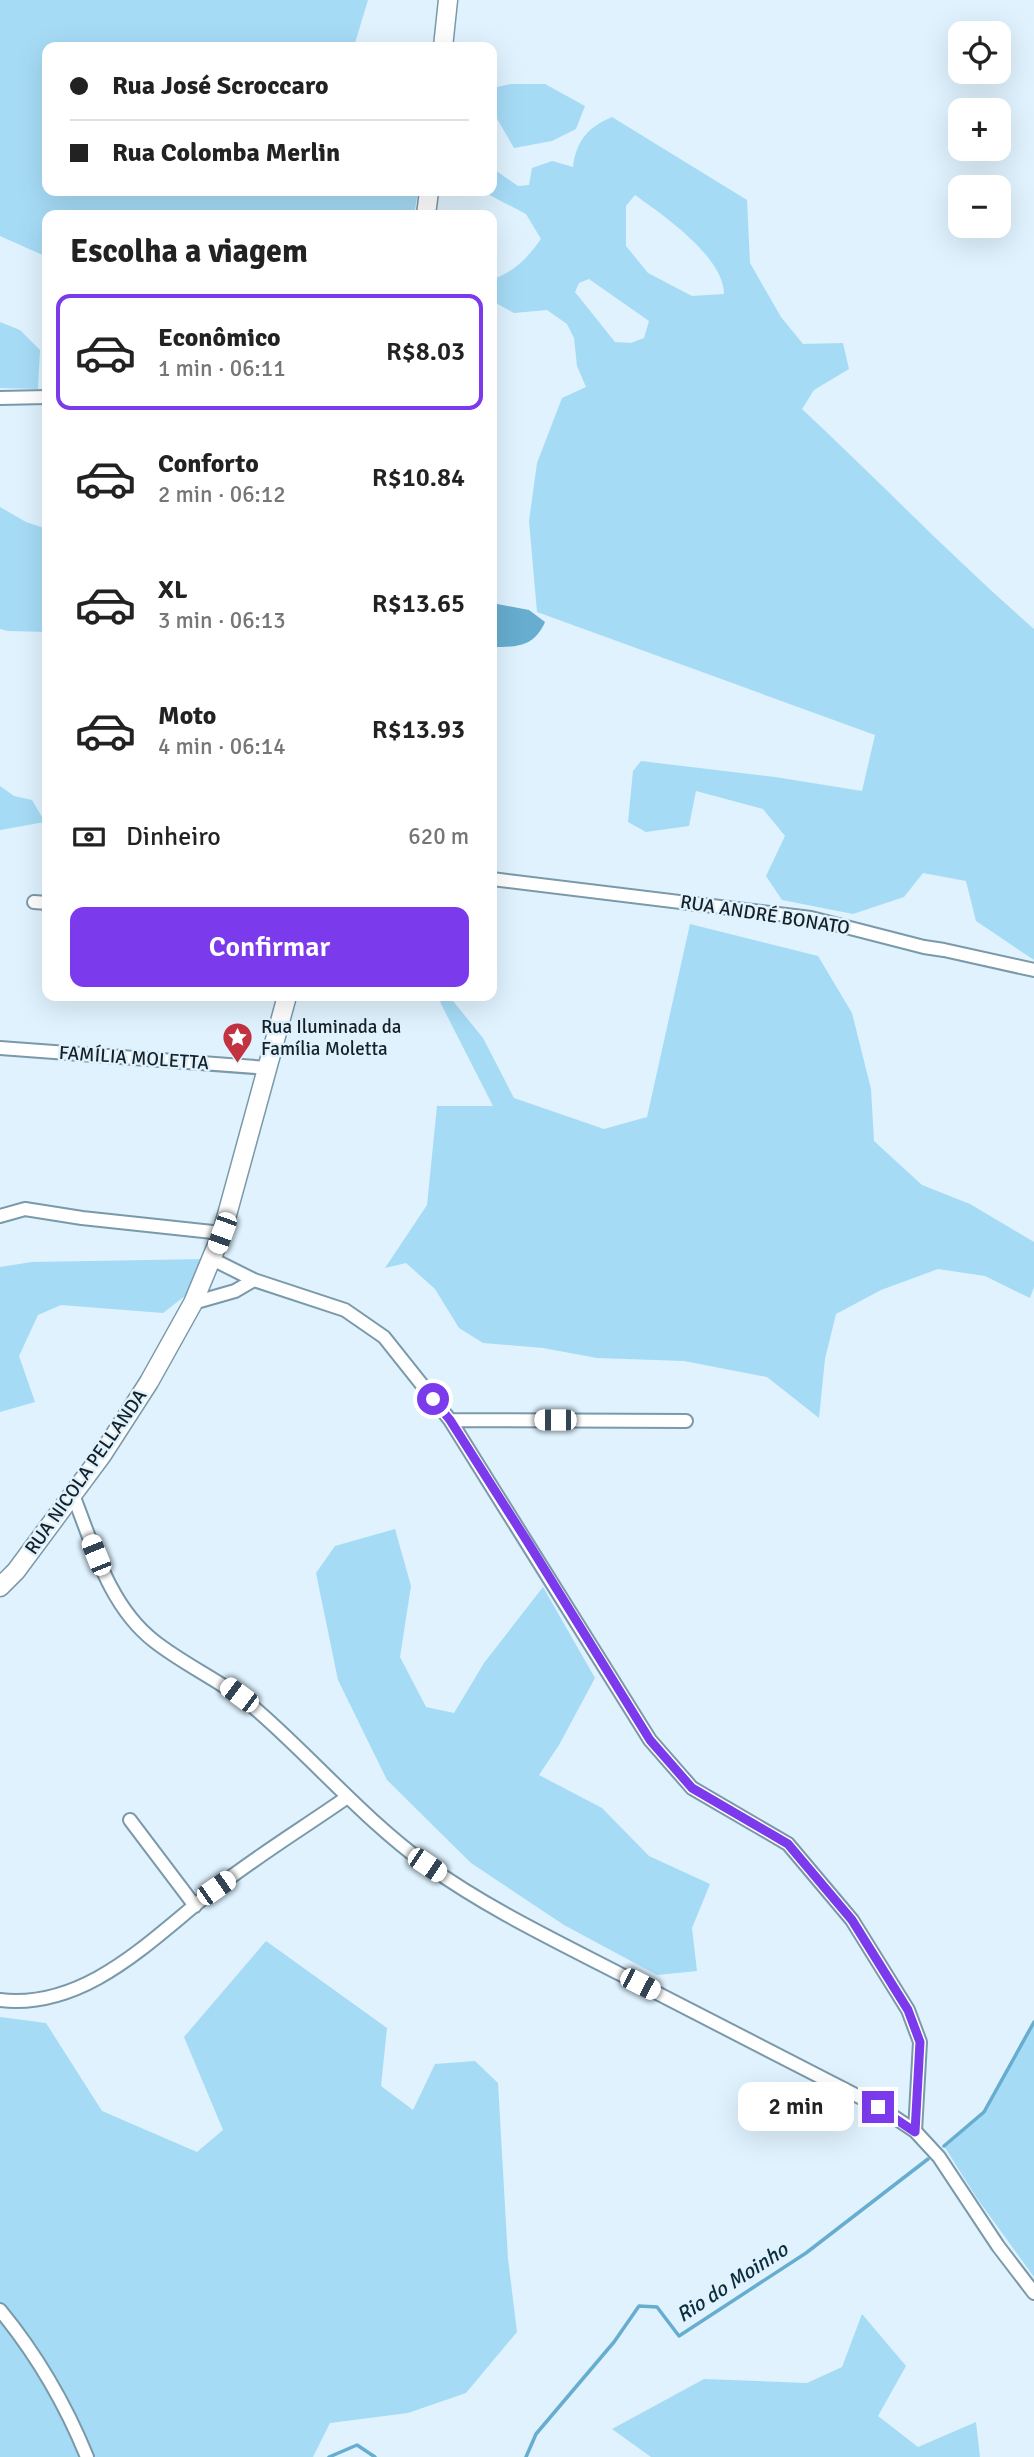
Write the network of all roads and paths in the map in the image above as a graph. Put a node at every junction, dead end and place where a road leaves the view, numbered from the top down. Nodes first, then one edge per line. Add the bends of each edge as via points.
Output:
1 (448, 0) edge
2 (444, 42) edge
3 (42, 397) edge
4 (0, 398) edge
5 (497, 880) edge
6 (34, 902) dead end
7 (42, 903) edge
8 (1034, 970) edge
9 (286, 1001) edge
10 (0, 1048) edge
11 (268, 1068) junction
12 (0, 1216) edge
13 (222, 1233) junction
14 (212, 1259) junction
15 (254, 1280) junction
16 (192, 1303) junction
17 (450, 1420) junction
18 (686, 1421) dead end
19 (73, 1495) junction
20 (0, 1587) edge
21 (346, 1798) junction
22 (130, 1820) dead end
23 (195, 1906) junction
24 (0, 2000) edge
25 (915, 2132) junction
26 (1034, 2293) edge
27 (0, 2310) edge
28 (87, 2457) edge

1 - 2 main road
3 - 4 street
5 - 8 street, RUA ANDRÉ BONATO via 811,918
6 - 7 street
9 - 11 main road, RUA NICOLA PELLANDA
10 - 11 street, FAMÍLIA MOLETTA
11 - 13 main road, RUA NICOLA PELLANDA
12 - 13 street via 25,1209
13 - 14 main road, RUA NICOLA PELLANDA
14 - 15 street
14 - 16 main road, RUA NICOLA PELLANDA
15 - 16 street via 235,1291
15 - 17 street via 345,1310 384,1337
16 - 19 main road, RUA NICOLA PELLANDA via 149,1382
17 - 18 street
17 - 25 street via 650,1740 692,1788 788,1844 852,1920 908,2010 920,2042
19 - 20 main road, RUA NICOLA PELLANDA
19 - 21 street via 106,1577 141,1630 228,1686
21 - 23 street
21 - 25 street via 427,1865 506,1915 878,2107
22 - 23 street
23 - 24 street via 133,1955 89,1982 38,2001
25 - 26 street via 947,2169
27 - 28 street via 50,2380

